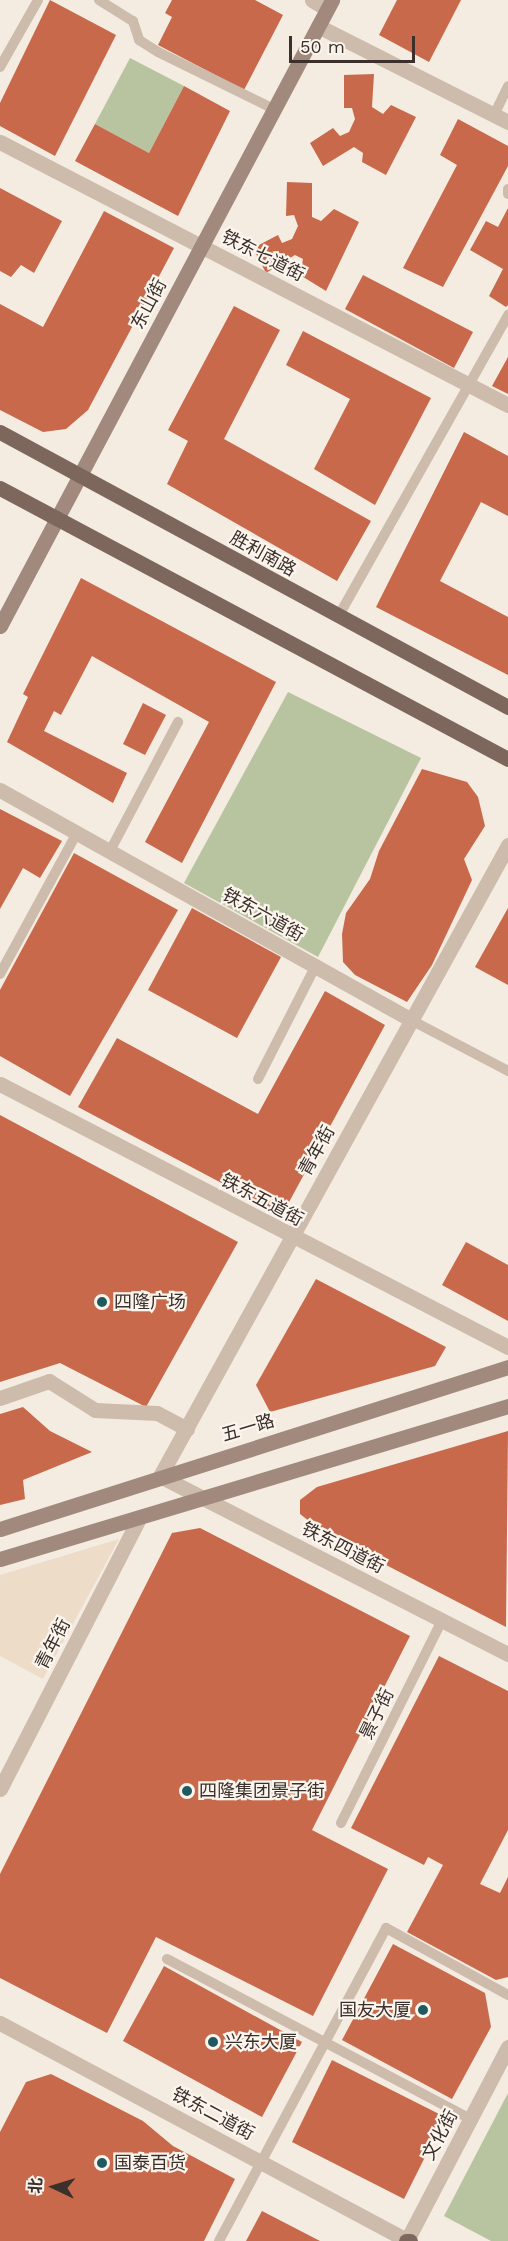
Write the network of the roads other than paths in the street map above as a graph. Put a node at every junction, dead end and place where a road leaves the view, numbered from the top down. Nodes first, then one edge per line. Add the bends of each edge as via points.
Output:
1 (38, 0) edge
2 (99, 0) edge
3 (312, 0) edge
4 (329, 4) edge
5 (318, 26) junction
6 (0, 67) edge
7 (508, 86) edge
8 (274, 109) junction
9 (494, 115) junction
10 (508, 122) edge
11 (0, 142) edge
12 (508, 189) edge
13 (508, 194) edge
14 (201, 247) junction
15 (508, 315) edge
16 (468, 384) junction
17 (508, 405) edge
18 (0, 432) edge
19 (80, 475) junction
20 (0, 489) edge
21 (57, 519) junction
22 (338, 617) junction
23 (0, 626) edge
24 (508, 707) edge
25 (178, 722) dead end
26 (508, 759) edge
27 (0, 790) edge
28 (77, 833) junction
29 (508, 845) edge
30 (110, 851) junction
31 (315, 967) junction
32 (0, 974) edge
33 (411, 1020) junction
34 (508, 1071) edge
35 (258, 1079) dead end
36 (0, 1084) edge
37 (291, 1237) junction
38 (508, 1347) edge
39 (508, 1367) edge
40 (0, 1398) edge
41 (508, 1406) edge
42 (187, 1428) junction
43 (160, 1476) junction
44 (203, 1498) junction
45 (140, 1517) junction
46 (0, 1529) edge
47 (0, 1559) edge
48 (442, 1620) junction
49 (508, 1654) edge
50 (0, 1789) edge
51 (341, 1823) dead end
52 (167, 1959) dead end
53 (508, 1995) edge
54 (0, 2023) edge
55 (326, 2042) junction
56 (508, 2047) edge
57 (470, 2118) junction
58 (260, 2161) junction
59 (219, 2241) edge
60 (408, 2241) edge

1 - 6 lane
2 - 8 lane via 132,21 138,40
3 - 4 street
4 - 5 main road, 东山街
5 - 8 main road, 东山街
5 - 9 street
7 - 9 lane
8 - 14 main road, 东山街
9 - 10 street
11 - 14 street, 铁东七道街
12 - 13 lane
14 - 16 street, 铁东七道街
14 - 19 main road, 东山街
15 - 16 lane
16 - 17 street, 铁东七道街
16 - 22 lane
18 - 19 main road, 胜利南路
19 - 21 main road, 东山街
19 - 22 main road, 胜利南路
20 - 21 main road
21 - 23 main road, 东山街
21 - 26 main road
22 - 24 main road, 胜利南路
25 - 30 lane
27 - 28 street, 铁东六道街
28 - 30 street, 铁东六道街
28 - 32 lane
29 - 33 street, 青年街
30 - 31 street, 铁东六道街
31 - 33 street, 铁东六道街
31 - 35 lane
33 - 34 lane, 铁东六道街
33 - 37 street, 青年街
36 - 37 street, 铁东五道街
37 - 38 street, 铁东五道街
37 - 42 street, 青年街
39 - 43 main road, 五一路
40 - 42 street via 49,1381 95,1410 157,1413
41 - 44 main road
42 - 43 street, 青年街
43 - 44 street, 铁东四道街
43 - 46 main road, 五一路
44 - 45 main road
44 - 48 street, 铁东四道街
45 - 47 main road
45 - 50 street, 青年街
48 - 49 street, 铁东四道街
48 - 51 lane, 景子街
52 - 55 lane
53 - 55 lane via 386,1928
54 - 58 street, 铁东二道街
55 - 57 lane
55 - 58 lane
56 - 57 street, 文化街
57 - 60 street, 文化街
58 - 59 lane
58 - 60 street, 铁东二道街

